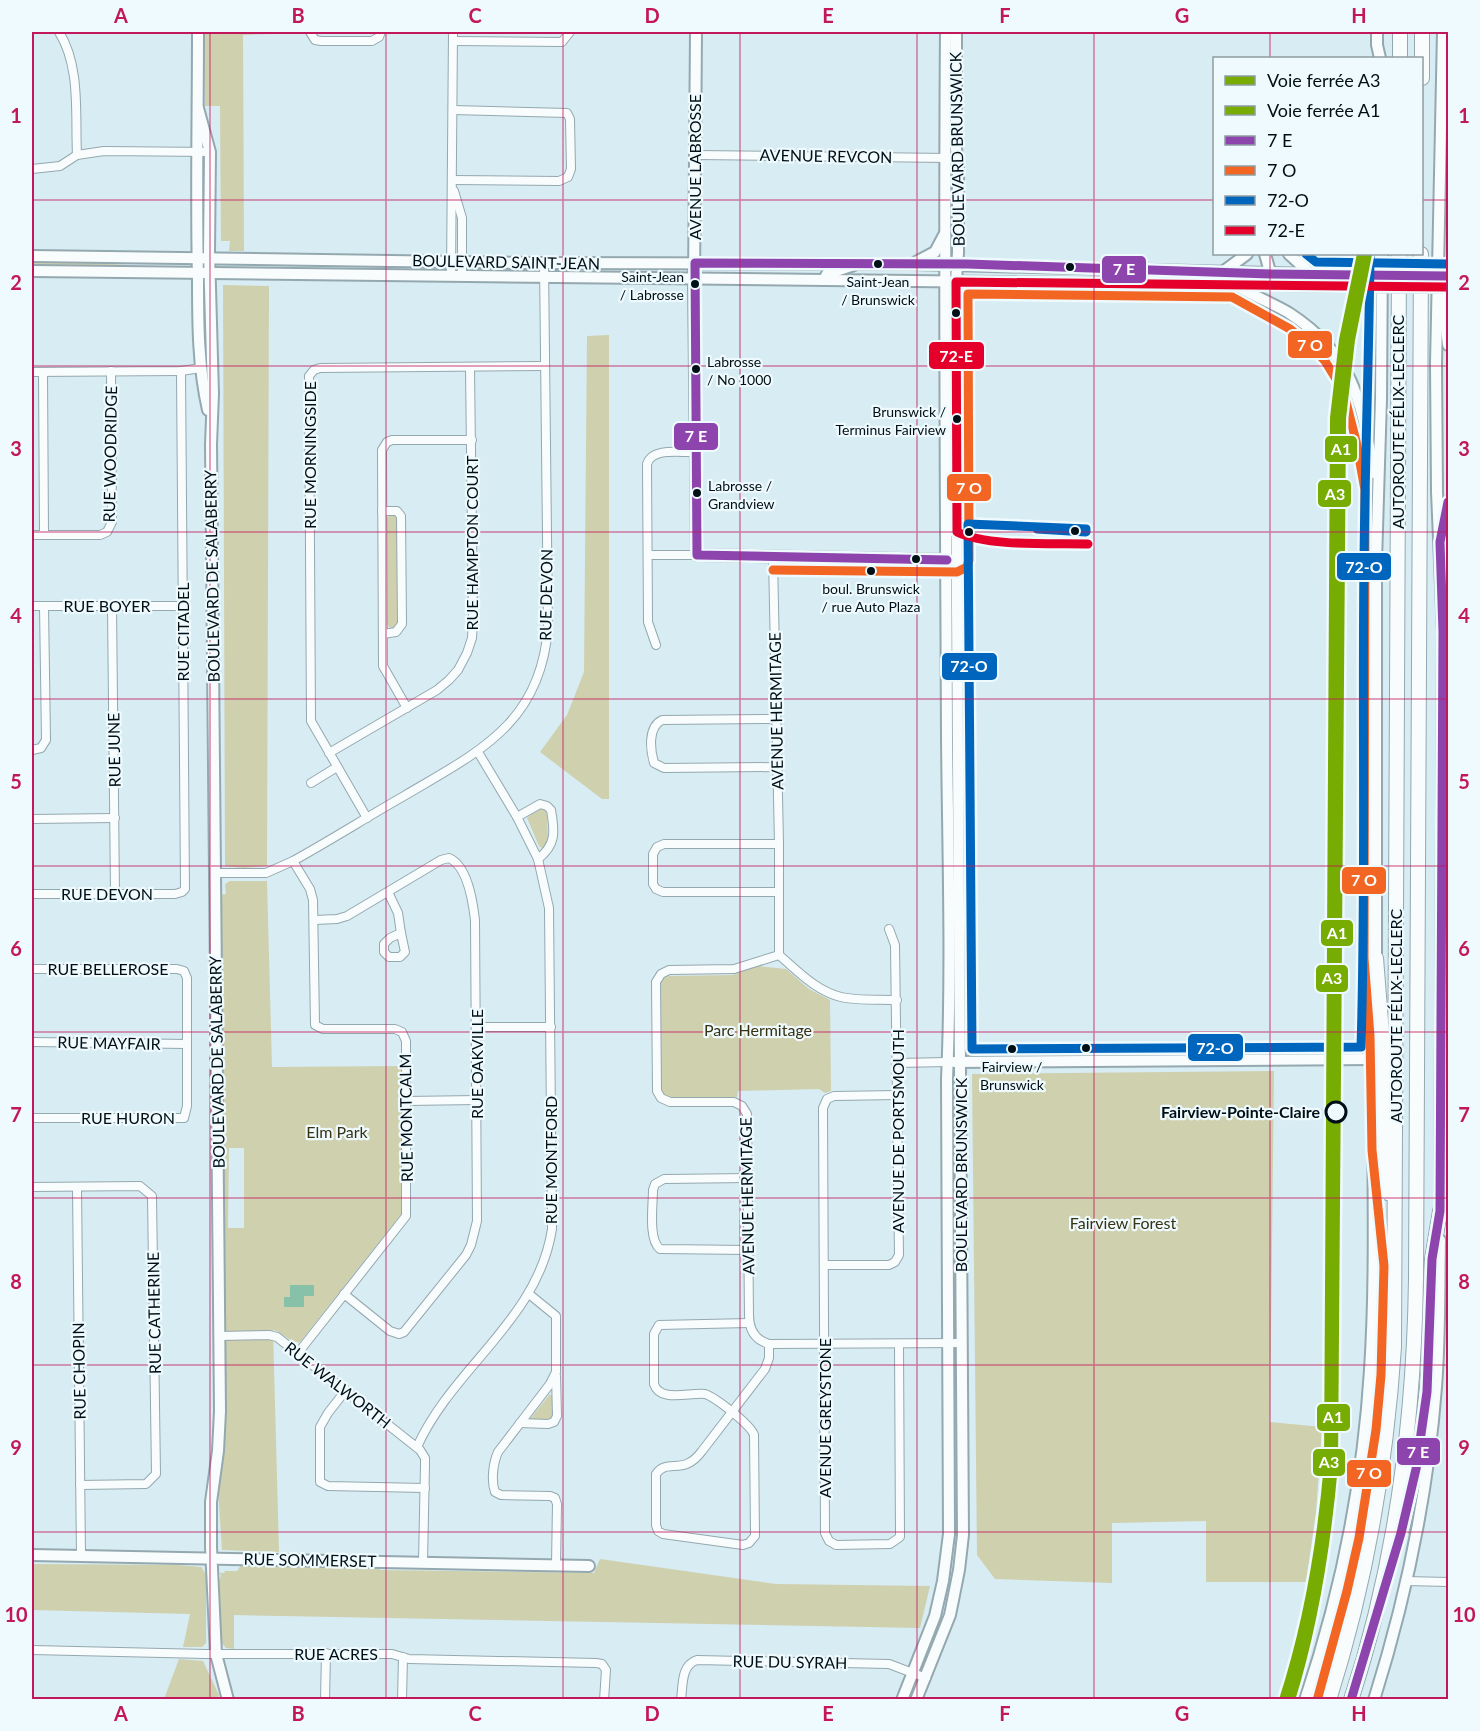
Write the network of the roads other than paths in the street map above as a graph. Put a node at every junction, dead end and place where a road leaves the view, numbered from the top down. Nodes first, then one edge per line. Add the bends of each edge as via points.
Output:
1 (59, 32) edge
2 (198, 32) edge
3 (310, 32) edge
4 (381, 32) edge
5 (453, 32) edge
6 (570, 32) edge
7 (696, 32) edge
8 (946, 32) edge
9 (956, 32) edge
10 (1377, 32) edge
11 (1400, 32) edge
12 (1422, 32) edge
13 (1443, 32) edge
14 (453, 41) junction
15 (1377, 45) junction
16 (1372, 57) edge
17 (1380, 57) edge
18 (1400, 57) edge
19 (1422, 57) edge
20 (1443, 82) junction
21 (1449, 104) edge
22 (198, 108) junction
23 (453, 110) junction
24 (210, 152) junction
25 (197, 153) junction
26 (77, 155) junction
27 (696, 155) junction
28 (945, 158) junction
29 (957, 158) junction
30 (32, 169) edge
31 (452, 183) junction
32 (945, 233) junction
33 (1246, 255) edge
34 (1265, 255) edge
35 (1290, 255) edge
36 (1382, 255) edge
37 (1399, 255) edge
38 (1421, 255) edge
39 (32, 256) edge
40 (197, 259) junction
41 (210, 259) junction
42 (457, 262) junction
43 (544, 263) junction
44 (694, 263) junction
45 (860, 263) junction
46 (913, 264) junction
47 (945, 264) junction
48 (957, 264) junction
49 (32, 271) edge
50 (1224, 271) junction
51 (210, 272) junction
52 (197, 273) junction
53 (1270, 274) junction
54 (1311, 274) junction
55 (1444, 274) edge
56 (457, 276) junction
57 (544, 277) junction
58 (694, 278) junction
59 (824, 280) junction
60 (1352, 280) junction
61 (891, 281) junction
62 (950, 281) junction
63 (1236, 285) junction
64 (1274, 285) junction
65 (1449, 287) edge
66 (944, 309) junction
67 (1449, 345) edge
68 (545, 366) junction
69 (470, 367) junction
70 (201, 368) junction
71 (111, 371) junction
72 (181, 371) junction
73 (32, 372) edge
74 (43, 372) junction
75 (211, 422) junction
76 (472, 440) junction
77 (696, 452) junction
78 (1377, 489) junction
79 (1449, 502) edge
80 (382, 511) junction
81 (32, 535) edge
82 (44, 535) junction
83 (1444, 542) edge
84 (648, 555) junction
85 (697, 555) junction
86 (773, 558) junction
87 (952, 560) junction
88 (32, 606) edge
89 (44, 606) junction
90 (112, 606) junction
91 (183, 606) junction
92 (383, 634) junction
93 (656, 645) dead end
94 (407, 708) junction
95 (776, 719) junction
96 (32, 750) edge
97 (478, 752) junction
98 (329, 753) junction
99 (337, 767) junction
100 (777, 767) junction
101 (311, 783) dead end
102 (115, 818) junction
103 (367, 818) junction
104 (517, 818) junction
105 (32, 819) edge
106 (779, 844) junction
107 (538, 859) junction
108 (293, 861) junction
109 (215, 873) junction
110 (183, 892) joint
111 (388, 892) junction
112 (779, 892) junction
113 (32, 894) edge
114 (115, 894) junction
115 (1445, 912) edge
116 (314, 920) junction
117 (889, 929) dead end
118 (401, 933) dead end
119 (779, 955) junction
120 (1376, 958) junction
121 (32, 969) edge
122 (184, 971) joint
123 (897, 1000) junction
124 (551, 1027) junction
125 (477, 1028) junction
126 (32, 1042) edge
127 (187, 1044) junction
128 (1373, 1059) junction
129 (947, 1062) junction
130 (960, 1062) junction
131 (898, 1063) junction
132 (898, 1095) junction
133 (477, 1100) junction
134 (406, 1101) junction
135 (32, 1118) edge
136 (748, 1178) junction
137 (32, 1187) edge
138 (77, 1187) junction
139 (1440, 1211) junction
140 (748, 1250) junction
141 (1396, 1264) junction
142 (824, 1265) junction
143 (344, 1294) junction
144 (529, 1294) junction
145 (749, 1323) junction
146 (219, 1336) junction
147 (962, 1343) junction
148 (769, 1344) junction
149 (824, 1344) junction
150 (900, 1344) junction
151 (948, 1344) junction
152 (298, 1353) junction
153 (556, 1372) junction
154 (346, 1390) junction
155 (731, 1413) junction
156 (520, 1423) junction
157 (417, 1447) junction
158 (80, 1485) junction
159 (424, 1488) junction
160 (32, 1555) edge
161 (81, 1556) junction
162 (212, 1558) junction
163 (423, 1562) junction
164 (556, 1566) junction
165 (589, 1566) dead end
166 (1406, 1581) junction
167 (1449, 1582) edge
168 (1374, 1623) junction
169 (32, 1650) edge
170 (326, 1653) junction
171 (216, 1654) junction
172 (403, 1658) junction
173 (913, 1673) junction
174 (926, 1678) junction
175 (228, 1700) edge
176 (325, 1700) edge
177 (402, 1700) edge
178 (604, 1700) edge
179 (681, 1700) edge
180 (902, 1700) edge
181 (916, 1700) edge
182 (1305, 1700) edge
183 (1329, 1700) edge
184 (1351, 1700) edge
185 (1374, 1700) edge

1 - 26 street via 73,66
2 - 22 street, BOULEVARD DE SALABERRY
3 - 4 street via 319,41 370,41
5 - 14 street
6 - 14 street via 562,42
7 - 27 street, AVENUE LABROSSE
8 - 28 street, BOULEVARD BRUNSWICK
9 - 29 street, BOULEVARD BRUNSWICK
10 - 15 street
11 - 18 highway
12 - 19 highway
13 - 20 street
14 - 23 street
15 - 16 street
15 - 17 street
20 - 21 street
20 - 55 street via 1439,162
22 - 24 street, BOULEVARD DE SALABERRY
22 - 25 street, BOULEVARD DE SALABERRY
23 - 31 street
23 - 31 street via 565,112 570,119 571,169 568,177 560,181
24 - 25 street
24 - 41 street, BOULEVARD DE SALABERRY
25 - 26 street via 104,151
25 - 40 street, BOULEVARD DE SALABERRY
26 - 30 street via 60,166
27 - 28 street, AVENUE REVCON
27 - 44 street, AVENUE LABROSSE
28 - 29 street, AVENUE REVCON
28 - 32 street, BOULEVARD BRUNSWICK
29 - 48 street, BOULEVARD BRUNSWICK
31 - 42 street
32 - 46 street via 935,252
32 - 47 street, BOULEVARD BRUNSWICK
33 - 50 street
34 - 53 street
35 - 54 street
36 - 78 street
37 - 141 highway, AUTOROUTE FÉLIX-LECLERC
38 - 168 highway, AUTOROUTE FÉLIX-LECLERC via 1415,1332 1402,1483
39 - 40 street, BOULEVARD SAINT-JEAN
40 - 41 street, BOULEVARD SAINT-JEAN
40 - 52 street, BOULEVARD DE SALABERRY
41 - 42 street, BOULEVARD SAINT-JEAN
41 - 51 street, BOULEVARD DE SALABERRY
42 - 43 street, BOULEVARD SAINT-JEAN
42 - 56 street
43 - 44 street, BOULEVARD SAINT-JEAN
43 - 57 street, RUE DEVON
44 - 45 street, BOULEVARD SAINT-JEAN
44 - 58 street, AVENUE LABROSSE
45 - 46 street, BOULEVARD SAINT-JEAN
45 - 59 street via 828,273
46 - 47 street, BOULEVARD SAINT-JEAN
47 - 48 street, BOULEVARD SAINT-JEAN
47 - 62 street, BOULEVARD BRUNSWICK
48 - 50 street, BOULEVARD SAINT-JEAN
48 - 62 street, BOULEVARD BRUNSWICK
49 - 52 street, BOULEVARD SAINT-JEAN
50 - 53 street, BOULEVARD SAINT-JEAN
51 - 52 street, BOULEVARD SAINT-JEAN
51 - 56 street, BOULEVARD SAINT-JEAN
51 - 75 street, BOULEVARD DE SALABERRY
52 - 70 street, BOULEVARD DE SALABERRY
53 - 54 street, BOULEVARD SAINT-JEAN
53 - 64 street
54 - 60 street, BOULEVARD SAINT-JEAN
55 - 60 street, BOULEVARD SAINT-JEAN, bridge
55 - 67 street
55 - 83 street via 1436,364 1437,492
56 - 57 street, BOULEVARD SAINT-JEAN
57 - 58 street, BOULEVARD SAINT-JEAN
57 - 68 street, RUE DEVON
58 - 59 street, BOULEVARD SAINT-JEAN
58 - 77 street, AVENUE LABROSSE
59 - 61 street, BOULEVARD SAINT-JEAN
60 - 64 street, BOULEVARD SAINT-JEAN
60 - 65 street, BOULEVARD SAINT-JEAN, bridge
61 - 62 street, BOULEVARD SAINT-JEAN
61 - 66 street via 931,289 939,295
62 - 63 street, BOULEVARD SAINT-JEAN
62 - 66 street, BOULEVARD BRUNSWICK
62 - 87 street, BOULEVARD BRUNSWICK
63 - 64 street, BOULEVARD SAINT-JEAN
63 - 78 street via 1304,324 1344,367 1362,407
66 - 87 street, BOULEVARD BRUNSWICK
68 - 69 street, RUE MORNINGSIDE
68 - 97 street, RUE DEVON via 548,627 545,653 524,705 503,731
69 - 76 street, RUE HAMPTON COURT
69 - 98 street, RUE MORNINGSIDE via 320,368 309,376 312,721
70 - 72 street
70 - 75 street, BOULEVARD DE SALABERRY
71 - 72 street
71 - 74 street
71 - 82 street, RUE WOODRIDGE via 111,525 100,535
72 - 91 street, RUE CITADEL
73 - 74 street
74 - 82 street
75 - 109 street, BOULEVARD DE SALABERRY
76 - 80 street via 387,442 382,450
76 - 94 street, RUE HAMPTON COURT via 472,638 454,676
77 - 84 street via 658,453 647,461
77 - 85 street, AVENUE LABROSSE
78 - 120 street
79 - 83 street
80 - 92 street
80 - 92 street via 397,511 401,516 402,624 396,632
81 - 82 street, RUE WOODRIDGE
83 - 115 street
84 - 85 street
84 - 93 street via 648,622
85 - 86 street
86 - 87 street
86 - 95 street, AVENUE HERMITAGE
87 - 129 street, BOULEVARD BRUNSWICK
87 - 130 street, BOULEVARD BRUNSWICK
88 - 89 street, RUE BOYER
89 - 90 street, RUE BOYER
89 - 96 street via 45,740 41,748
90 - 91 street, RUE BOYER
90 - 102 street, RUE JUNE
91 - 110 street, RUE CITADEL
92 - 94 street via 384,669
94 - 98 street, RUE HAMPTON COURT
95 - 100 street, AVENUE HERMITAGE
95 - 100 street via 662,720 652,729 651,747 654,762 664,768
97 - 103 street, RUE DEVON
97 - 104 street, RUE MONTFORD
98 - 99 street, RUE MORNINGSIDE
99 - 101 street
99 - 103 street, RUE MORNINGSIDE
100 - 106 street, AVENUE HERMITAGE
102 - 105 street
102 - 114 street, RUE JUNE
103 - 108 street, RUE DEVON
104 - 107 street, RUE MONTFORD
104 - 107 street via 540,804 550,810 552,844
106 - 112 street, AVENUE HERMITAGE
106 - 112 street via 660,845 653,854 654,886 663,892
107 - 124 street, RUE MONTFORD via 549,908
108 - 109 street, RUE DEVON via 266,873
108 - 116 street, RUE MONTCALM via 312,892
109 - 146 street, BOULEVARD DE SALABERRY
110 - 114 street, RUE DEVON
111 - 116 street, RUE OAKVILLE via 342,918
111 - 118 street via 398,913
111 - 125 street, RUE OAKVILLE via 441,860 449,858 458,865 471,894 475,921
112 - 119 street, AVENUE HERMITAGE
113 - 114 street, RUE DEVON
115 - 139 street
116 - 134 street, RUE MONTCALM via 315,1025 323,1029 399,1031 406,1041
117 - 123 street, AVENUE DE PORTSMOUTH via 896,945
119 - 123 street via 811,983 833,994 851,999
119 - 136 street, AVENUE HERMITAGE via 734,969 665,971 656,982 658,1095 670,1102 735,1102 742,1106 748,1118
120 - 128 street
120 - 141 highway via 1384,1150
121 - 122 street, RUE BELLEROSE
122 - 127 street, RUE HURON
123 - 131 street, AVENUE DE PORTSMOUTH
124 - 125 street
124 - 144 street, RUE MONTFORD via 552,1228 543,1267
125 - 133 street, RUE OAKVILLE
126 - 127 street, RUE MAYFAIR
127 - 135 street, RUE HURON via 187,1106 183,1118
128 - 130 street
128 - 182 street via 1372,1333 1366,1418 1343,1561
129 - 130 street
129 - 131 street
129 - 151 street, BOULEVARD BRUNSWICK
130 - 147 street, BOULEVARD BRUNSWICK
131 - 132 street, AVENUE DE PORTSMOUTH
132 - 142 street, AVENUE GREYSTONE via 834,1096 824,1105
132 - 142 street, AVENUE DE PORTSMOUTH via 897,1259 889,1265
133 - 134 street
133 - 143 street, RUE OAKVILLE via 477,1221 466,1255 399,1334
134 - 143 street, RUE MONTCALM via 406,1216
136 - 140 street, AVENUE HERMITAGE
136 - 140 street via 664,1179 652,1190 653,1238 660,1249
137 - 138 street, RUE CATHERINE
138 - 158 street, RUE CHOPIN
138 - 158 street, RUE CATHERINE via 140,1186 153,1196 156,1474 146,1484
139 - 166 street via 1436,1385 1429,1455
139 - 168 highway via 1432,1259 1428,1375 1420,1448 1404,1522
140 - 145 street, AVENUE HERMITAGE
141 - 183 highway, AUTOROUTE FÉLIX-LECLERC via 1392,1376 1382,1474 1362,1579
142 - 149 street, AVENUE GREYSTONE
143 - 152 street, RUE MONTCALM
144 - 153 street via 556,1316
144 - 157 street, RUE MONTFORD via 429,1421
145 - 148 street via 756,1336
145 - 155 street via 663,1324 654,1334 657,1391 706,1395
146 - 152 street, RUE WALWORTH via 274,1336
146 - 162 street, BOULEVARD DE SALABERRY via 219,1438 211,1502
147 - 151 street
147 - 174 street, BOULEVARD BRUNSWICK via 962,1551 950,1615
148 - 149 street
148 - 155 street via 765,1369
149 - 150 street
149 - 150 street, AVENUE GREYSTONE via 825,1533 837,1545 890,1544 900,1537
150 - 151 street
151 - 173 street, BOULEVARD BRUNSWICK via 948,1544 935,1616
152 - 154 street, RUE WALWORTH
153 - 156 street
153 - 156 street via 556,1419 548,1424
154 - 157 street, RUE WALWORTH
154 - 159 street via 328,1413 319,1433 320,1482 328,1486
155 - 155 street via 754,1436 753,1538 743,1545 663,1534 656,1525 656,1474 664,1467 694,1461
156 - 164 street via 495,1458 494,1490 501,1495 555,1498
157 - 159 street via 425,1458
158 - 161 street, RUE CHOPIN
159 - 163 street
160 - 161 street, RUE SOMMERSET
161 - 162 street, RUE SOMMERSET
162 - 163 street, RUE SOMMERSET
162 - 171 street, BOULEVARD DE SALABERRY
163 - 164 street, RUE SOMMERSET
164 - 165 street, RUE SOMMERSET
166 - 167 street
166 - 185 street
168 - 184 highway, AUTOROUTE FÉLIX-LECLERC
169 - 171 street, RUE ACRES
170 - 171 street, RUE ACRES
170 - 172 street, RUE ACRES via 392,1654
170 - 176 street
171 - 175 street, BOULEVARD DE SALABERRY
172 - 177 street
172 - 178 street, RUE ACRES via 599,1663 607,1673
173 - 174 street, RUE DU SYRAH
173 - 179 street, RUE DU SYRAH via 889,1664 697,1660 686,1669
173 - 180 street, BOULEVARD BRUNSWICK
174 - 181 street, BOULEVARD BRUNSWICK

